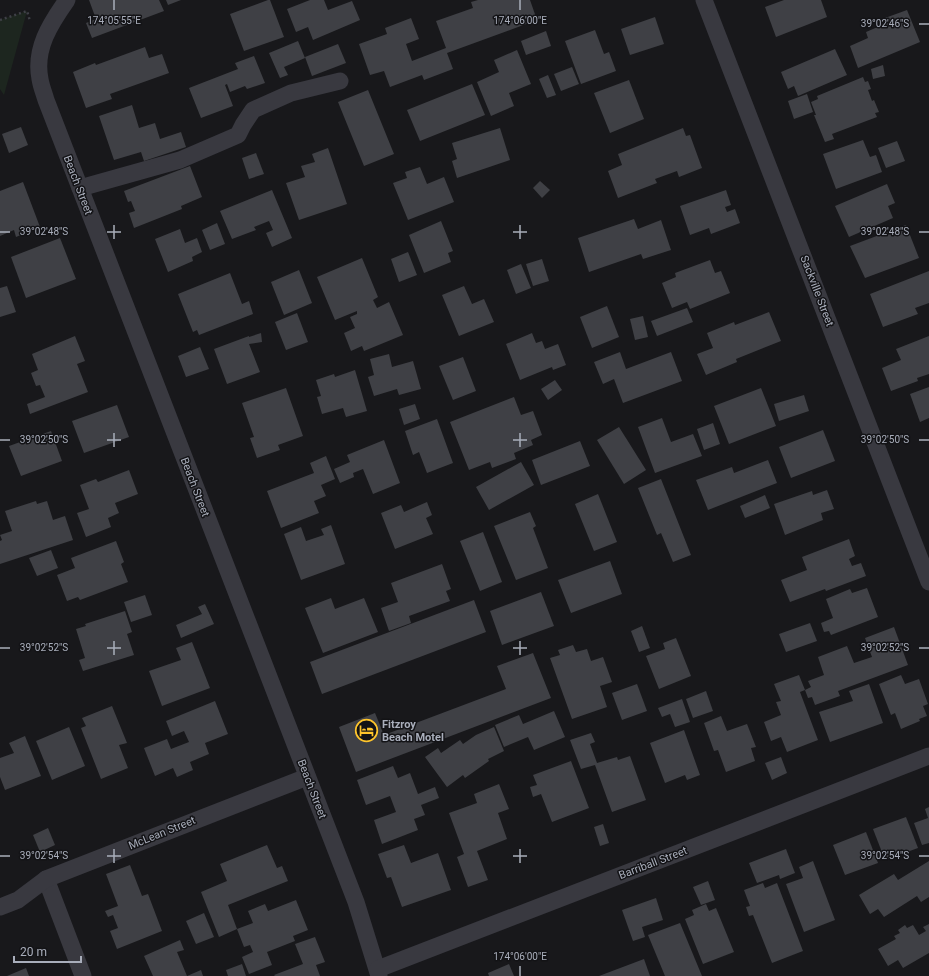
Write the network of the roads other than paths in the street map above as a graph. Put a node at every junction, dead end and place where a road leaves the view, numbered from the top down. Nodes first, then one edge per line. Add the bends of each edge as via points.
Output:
1 (67, 0) edge
2 (704, 0) edge
3 (340, 81) dead end
4 (80, 188) junction
5 (929, 582) edge
6 (929, 756) edge
7 (307, 776) junction
8 (46, 880) junction
9 (0, 907) edge
10 (379, 972) edge
11 (83, 976) edge

1 - 4 street, Beach Street via 44,36 39,53 40,78
2 - 5 street, Sackville Street
3 - 4 street via 290,93 253,110 238,135 180,160
4 - 7 street, Beach Street
6 - 10 street, Barriball Street
7 - 8 street, McLean Street
7 - 10 street, Beach Street via 356,902
8 - 9 street, McLean Street via 18,900
8 - 11 street

